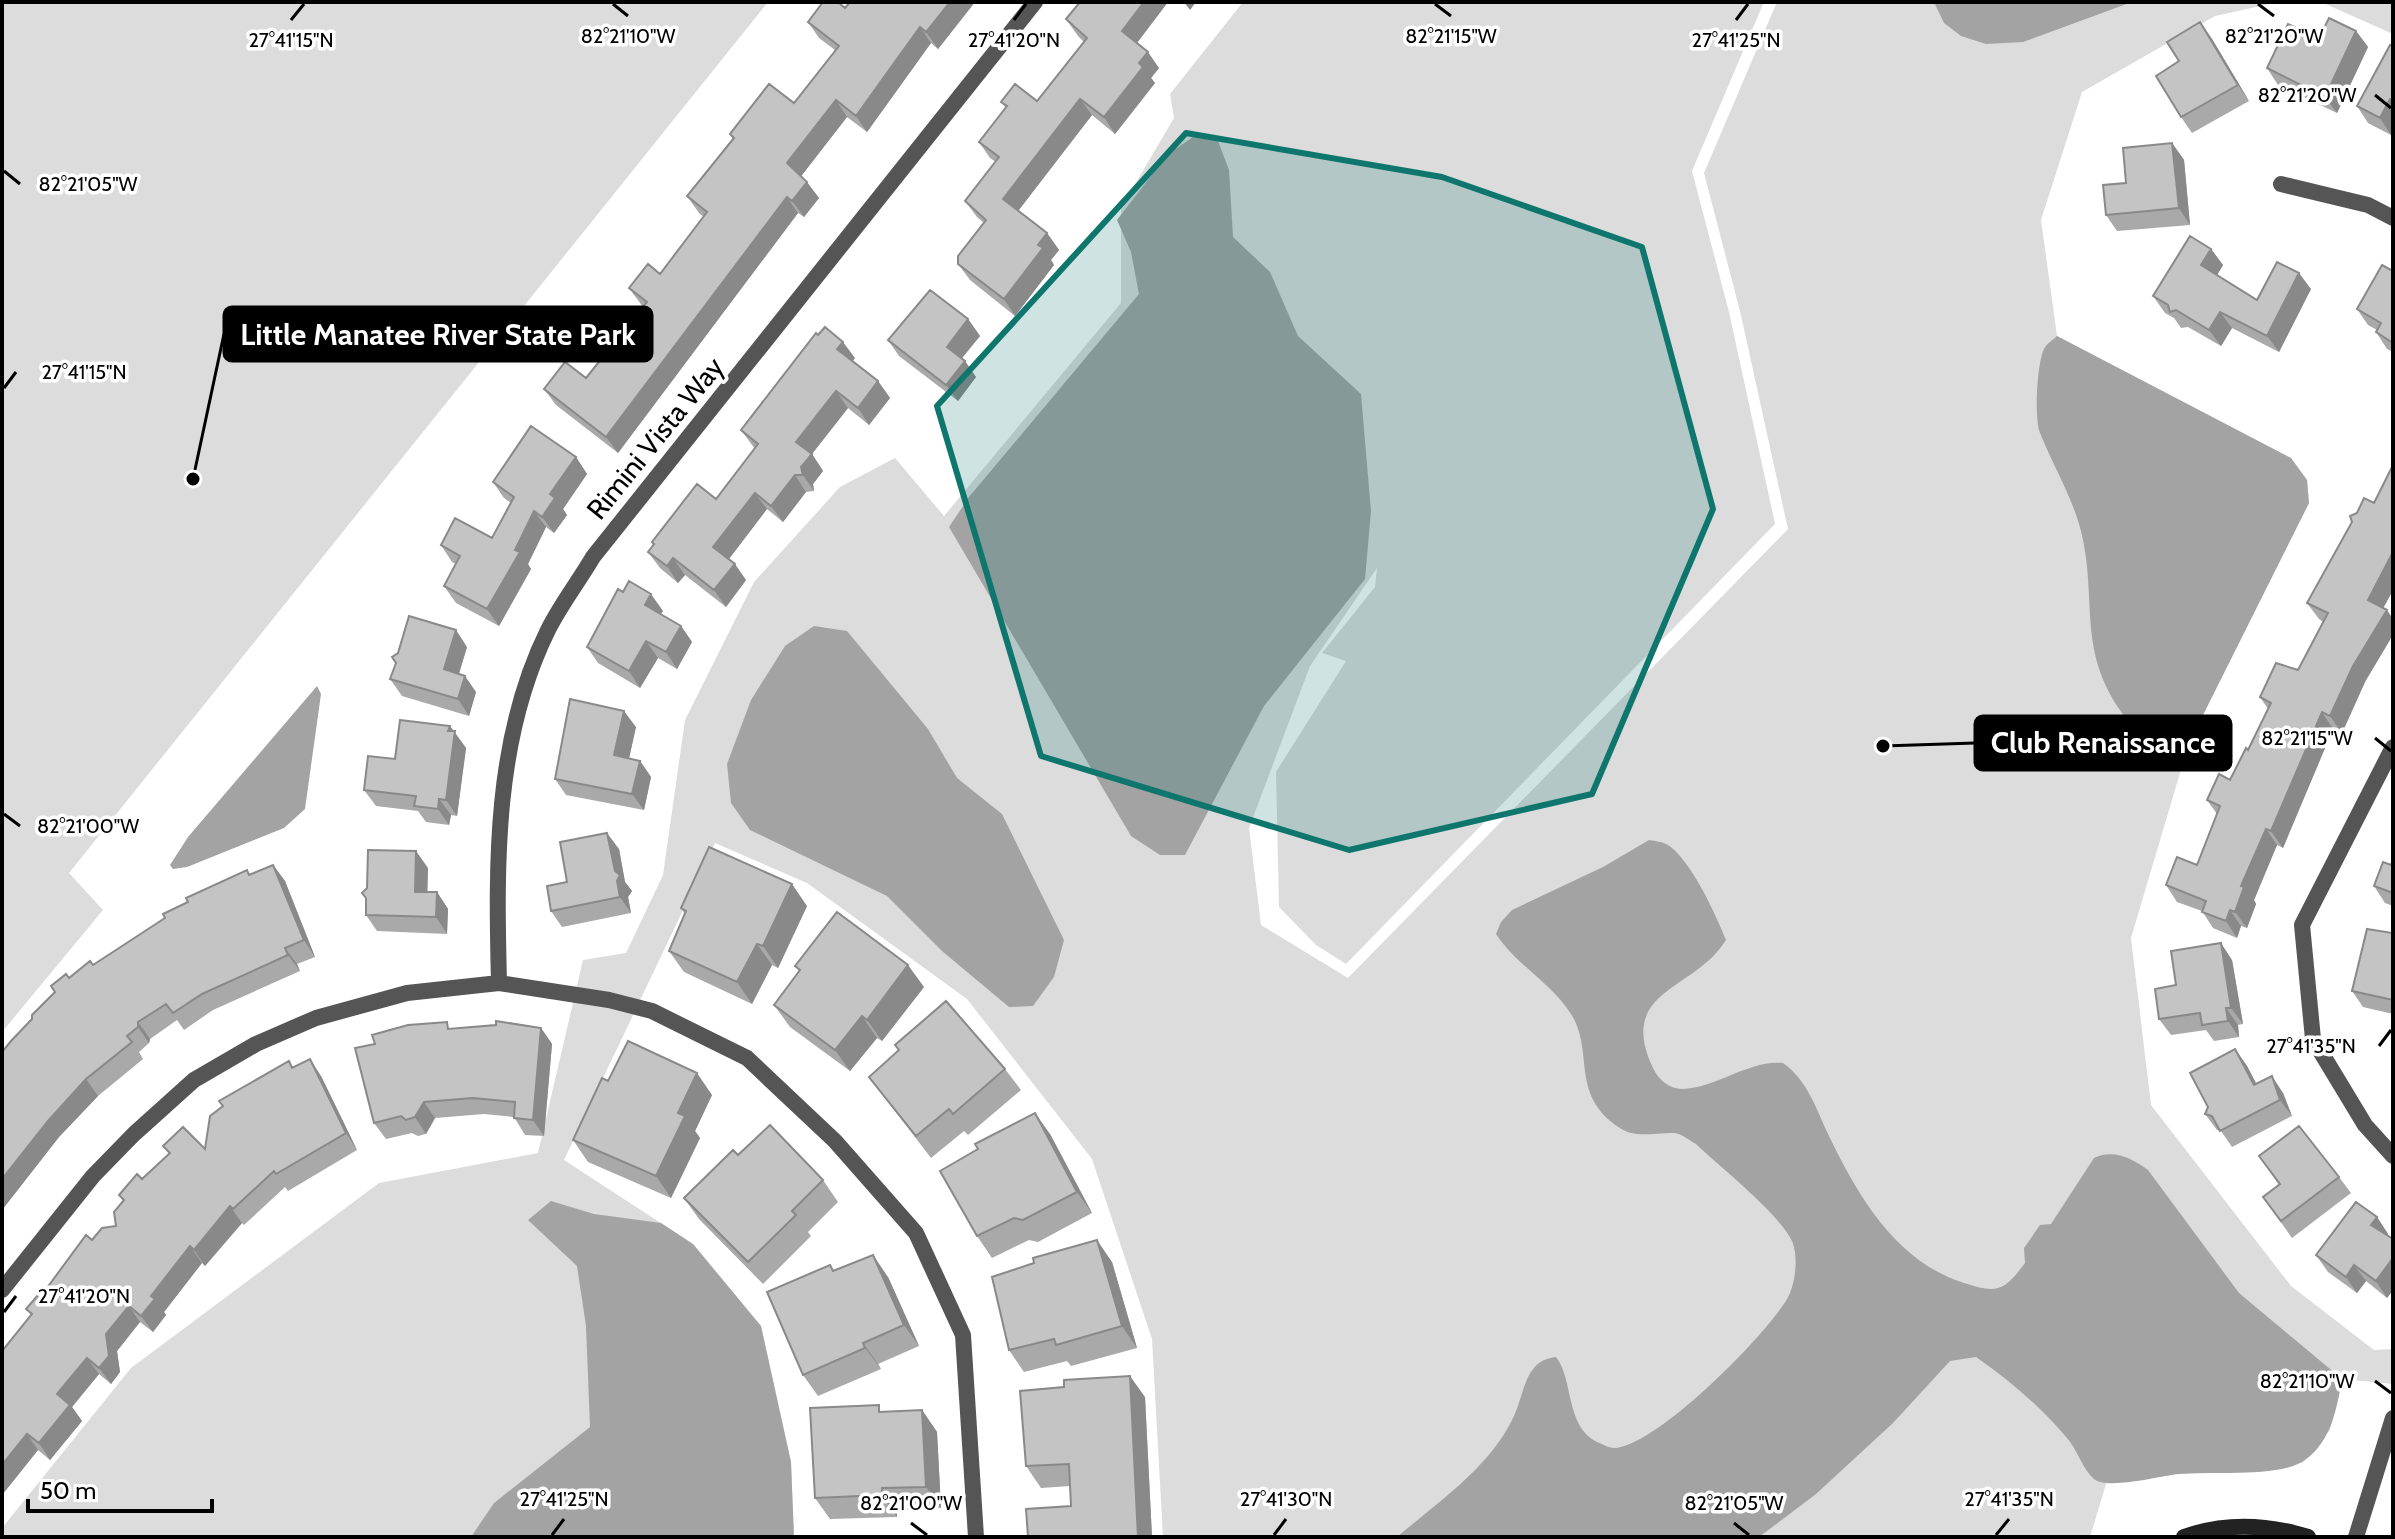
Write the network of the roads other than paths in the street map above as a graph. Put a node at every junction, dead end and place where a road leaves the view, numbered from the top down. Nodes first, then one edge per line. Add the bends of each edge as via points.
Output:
1 (1035, 2) edge
2 (2281, 184) dead end
3 (2393, 218) edge
4 (2393, 747) edge
5 (499, 983) junction
6 (2393, 1156) edge
7 (2, 1290) edge
8 (2393, 1418) edge
9 (976, 1537) edge
10 (2184, 1537) edge
11 (2308, 1537) edge
12 (2356, 1537) edge

1 - 5 street, Rimini Vista Way via 593,557 548,629 523,695 502,784
2 - 3 street via 2368,205
4 - 6 street via 2302,925 2313,1039 2365,1125
5 - 7 street via 407,993 316,1018 256,1044 194,1080 93,1176
5 - 9 street via 652,1011 747,1058 835,1141 916,1233 963,1335
8 - 12 street
10 - 11 street via 2243,1525

